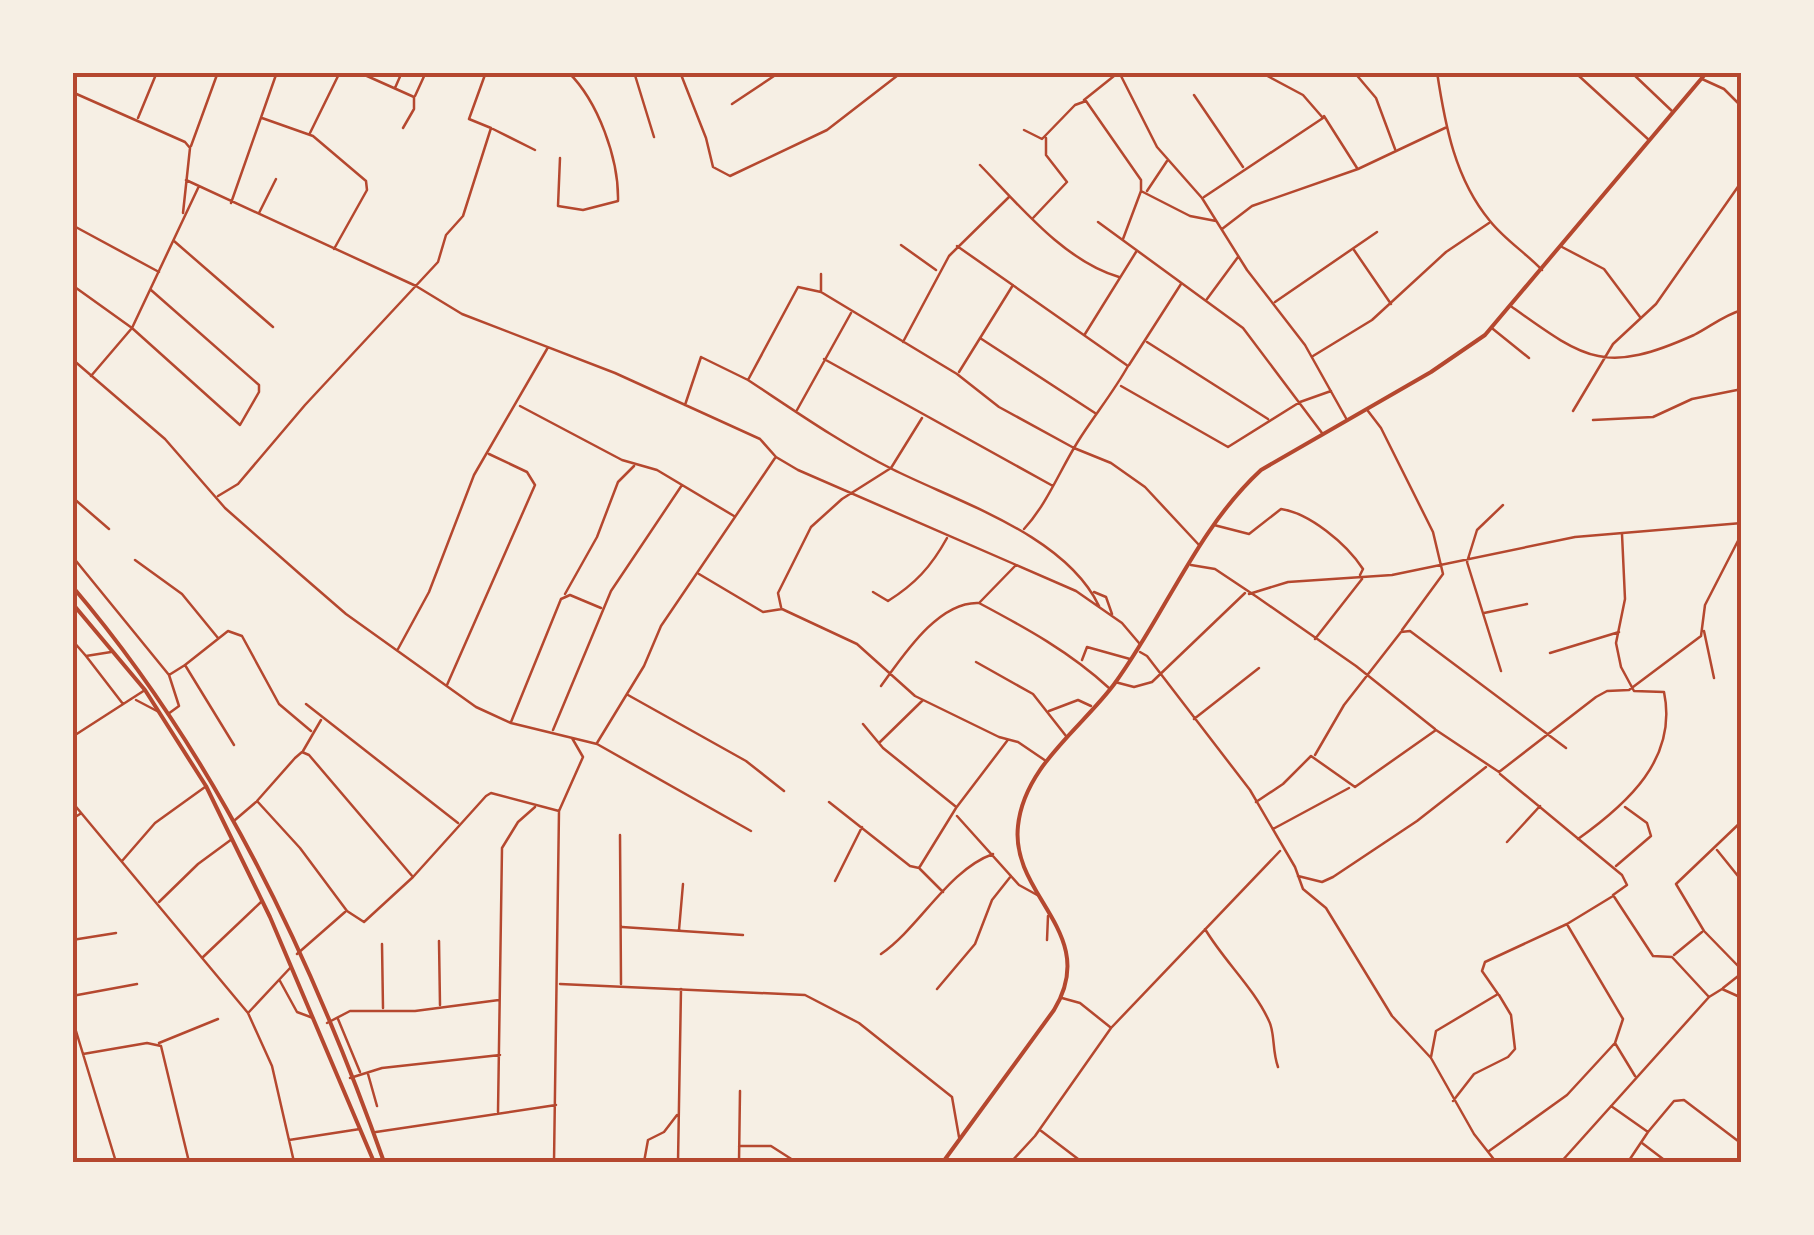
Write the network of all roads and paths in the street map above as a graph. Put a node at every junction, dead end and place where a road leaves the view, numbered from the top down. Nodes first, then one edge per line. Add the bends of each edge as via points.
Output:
1 (157, 72) edge
2 (218, 72) edge
3 (277, 72) edge
4 (340, 72) edge
5 (358, 72) edge
6 (402, 72) edge
7 (426, 72) edge
8 (486, 72) edge
9 (540, 72) edge
10 (550, 72) edge
11 (568, 72) edge
12 (634, 72) edge
13 (680, 72) edge
14 (780, 72) edge
15 (1260, 72) edge
16 (1354, 72) edge
17 (1436, 72) edge
18 (1582, 72) edge
19 (1631, 72) edge
20 (1706, 72) edge
21 (901, 73) edge
22 (1701, 79) junction
23 (395, 88) junction
24 (72, 92) edge
25 (1194, 95) dead end
26 (414, 97) junction
27 (1084, 100) junction
28 (732, 104) dead end
29 (1742, 107) edge
30 (1674, 112) junction
31 (1323, 116) junction
32 (262, 118) junction
33 (138, 119) junction
34 (1447, 127) junction
35 (403, 128) dead end
36 (492, 128) junction
37 (1024, 130) dead end
38 (309, 134) junction
39 (1047, 136) junction
40 (654, 137) dead end
41 (194, 138) junction
42 (1650, 141) junction
43 (185, 142) junction
44 (190, 148) junction
45 (536, 150) dead end
46 (1396, 150) junction
47 (560, 158) dead end
48 (1166, 161) junction
49 (980, 165) dead end
50 (1244, 168) junction
51 (1358, 170) junction
52 (276, 179) dead end
53 (186, 180) junction
54 (1742, 181) edge
55 (199, 186) junction
56 (1144, 191) junction
57 (1009, 197) junction
58 (1202, 198) junction
59 (231, 202) junction
60 (184, 214) junction
61 (258, 214) junction
62 (1032, 219) junction
63 (1218, 221) junction
64 (1098, 222) dead end
65 (1490, 222) junction
66 (72, 225) edge
67 (1222, 229) junction
68 (1377, 232) dead end
69 (173, 240) junction
70 (1122, 240) junction
71 (901, 244) dead end
72 (957, 246) junction
73 (1562, 246) junction
74 (1353, 249) junction
75 (334, 250) junction
76 (1138, 250) junction
77 (1238, 256) junction
78 (1542, 270) junction
79 (159, 272) junction
80 (939, 272) junction
81 (821, 274) dead end
82 (1119, 276) junction
83 (1182, 282) junction
84 (1014, 284) junction
85 (72, 285) edge
86 (416, 286) junction
87 (152, 290) junction
88 (822, 292) junction
89 (1208, 300) junction
90 (1273, 303) junction
91 (1391, 304) junction
92 (1512, 307) junction
93 (1742, 310) edge
94 (851, 312) junction
95 (1640, 318) junction
96 (273, 327) dead end
97 (132, 328) junction
98 (1492, 328) junction
99 (1085, 334) junction
100 (980, 338) junction
101 (903, 342) junction
102 (1147, 342) junction
103 (548, 348) junction
104 (1608, 354) junction
105 (1312, 356) junction
106 (1529, 358) dead end
107 (72, 359) edge
108 (824, 360) junction
109 (1602, 360) junction
110 (1611, 360) junction
111 (1128, 366) junction
112 (957, 374) junction
113 (90, 378) junction
114 (748, 380) junction
115 (1120, 386) junction
116 (1742, 389) edge
117 (1332, 391) junction
118 (1300, 402) junction
119 (518, 404) junction
120 (685, 407) junction
121 (1366, 410) junction
122 (1573, 411) dead end
123 (796, 412) junction
124 (1096, 414) junction
125 (922, 417) junction
126 (1593, 420) dead end
127 (1270, 421) junction
128 (1348, 421) junction
129 (1322, 434) junction
130 (1074, 448) junction
131 (489, 454) junction
132 (776, 457) junction
133 (636, 464) junction
134 (891, 468) junction
135 (682, 485) junction
136 (1054, 486) junction
137 (854, 492) junction
138 (73, 496) edge
139 (215, 498) junction
140 (1503, 505) dead end
141 (733, 517) junction
142 (1742, 522) edge
143 (1214, 524) junction
144 (109, 529) dead end
145 (1022, 530) junction
146 (1621, 532) junction
147 (1742, 533) edge
148 (948, 537) junction
149 (1200, 546) junction
150 (72, 556) edge
151 (136, 560) dead end
152 (1467, 562) junction
153 (1440, 564) junction
154 (1016, 565) junction
155 (1188, 565) junction
156 (699, 574) junction
157 (1361, 577) junction
158 (72, 586) edge
159 (872, 592) dead end
160 (1092, 592) junction
161 (1248, 593) junction
162 (564, 596) junction
163 (72, 602) edge
164 (979, 603) junction
165 (1527, 604) dead end
166 (1100, 607) junction
167 (782, 609) junction
168 (603, 610) junction
169 (1482, 613) junction
170 (1112, 614) junction
171 (1704, 631) junction
172 (1401, 632) junction
173 (1619, 632) junction
174 (219, 639) junction
175 (1315, 639) junction
176 (72, 640) edge
177 (1140, 644) junction
178 (397, 650) junction
179 (113, 651) junction
180 (1136, 651) junction
181 (1550, 653) dead end
182 (86, 656) junction
183 (1130, 659) junction
184 (976, 662) dead end
185 (1081, 662) junction
186 (185, 665) junction
187 (1260, 668) dead end
188 (1502, 671) dead end
189 (891, 673) junction
190 (169, 674) junction
191 (1162, 674) junction
192 (1368, 675) junction
193 (1714, 678) dead end
194 (1115, 682) junction
195 (446, 686) junction
196 (881, 686) dead end
197 (1632, 686) junction
198 (1110, 689) junction
199 (146, 690) junction
200 (626, 694) junction
201 (136, 700) junction
202 (923, 700) junction
203 (306, 704) dead end
204 (124, 705) junction
205 (1092, 707) junction
206 (1049, 712) junction
207 (172, 713) junction
208 (163, 715) junction
209 (322, 718) junction
210 (1193, 720) junction
211 (511, 723) junction
212 (863, 724) dead end
213 (1436, 730) junction
214 (312, 731) junction
215 (553, 732) junction
216 (1547, 734) junction
217 (572, 737) junction
218 (1067, 737) junction
219 (72, 738) edge
220 (1007, 739) junction
221 (879, 743) junction
222 (234, 744) dead end
223 (597, 744) junction
224 (1566, 748) dead end
225 (302, 752) junction
226 (1314, 756) junction
227 (1046, 761) junction
228 (1488, 766) junction
229 (1499, 772) junction
230 (206, 786) junction
231 (1352, 787) junction
232 (784, 791) dead end
233 (257, 801) junction
234 (72, 802) edge
235 (829, 802) dead end
236 (1256, 802) junction
237 (1541, 805) junction
238 (536, 806) junction
239 (1624, 806) junction
240 (956, 808) junction
241 (559, 811) junction
242 (81, 812) junction
243 (956, 815) junction
244 (72, 820) edge
245 (235, 820) junction
246 (1742, 822) edge
247 (459, 824) junction
248 (863, 826) junction
249 (1272, 830) junction
250 (751, 831) dead end
251 (620, 834) dead end
252 (233, 838) junction
253 (1578, 840) junction
254 (1507, 842) dead end
255 (1716, 848) junction
256 (1282, 849) junction
257 (993, 854) junction
258 (122, 861) junction
259 (919, 868) junction
260 (1614, 868) junction
261 (1297, 875) junction
262 (1011, 876) junction
263 (413, 877) junction
264 (835, 881) dead end
265 (1742, 882) edge
266 (684, 884) dead end
267 (944, 893) junction
268 (1613, 895) junction
269 (1040, 896) junction
270 (262, 901) junction
271 (158, 903) junction
272 (346, 911) junction
273 (1048, 911) junction
274 (1567, 924) junction
275 (620, 927) junction
276 (1204, 928) junction
277 (679, 931) junction
278 (1704, 931) junction
279 (116, 933) dead end
280 (742, 935) dead end
281 (72, 940) edge
282 (1047, 940) dead end
283 (438, 942) dead end
284 (382, 944) dead end
285 (298, 954) junction
286 (881, 954) dead end
287 (1672, 956) junction
288 (202, 958) junction
289 (291, 967) junction
290 (1742, 971) edge
291 (280, 980) junction
292 (137, 984) dead end
293 (560, 984) junction
294 (621, 986) junction
295 (682, 986) junction
296 (1722, 988) junction
297 (936, 989) dead end
298 (1498, 994) junction
299 (72, 996) edge
300 (1709, 997) junction
301 (1062, 998) junction
302 (1742, 998) edge
303 (500, 1000) junction
304 (440, 1007) junction
305 (384, 1010) junction
306 (248, 1013) junction
307 (338, 1017) junction
308 (72, 1018) edge
309 (218, 1018) dead end
310 (314, 1018) junction
311 (327, 1023) junction
312 (1112, 1028) junction
313 (1615, 1042) junction
314 (158, 1044) junction
315 (83, 1054) junction
316 (502, 1055) junction
317 (1431, 1058) junction
318 (1278, 1067) dead end
319 (368, 1071) junction
320 (360, 1073) junction
321 (350, 1078) junction
322 (1636, 1078) junction
323 (740, 1091) dead end
324 (1453, 1100) junction
325 (557, 1105) junction
326 (377, 1106) dead end
327 (1610, 1106) junction
328 (498, 1112) junction
329 (680, 1112) junction
330 (958, 1124) junction
331 (361, 1129) junction
332 (967, 1129) junction
333 (1039, 1129) junction
334 (374, 1132) junction
335 (1648, 1132) junction
336 (1043, 1135) junction
337 (1035, 1136) junction
338 (959, 1139) junction
339 (288, 1140) junction
340 (1641, 1142) junction
341 (1742, 1144) edge
342 (739, 1146) junction
343 (1488, 1152) junction
344 (116, 1162) edge
345 (189, 1162) edge
346 (294, 1162) edge
347 (374, 1162) edge
348 (384, 1162) edge
349 (554, 1162) edge
350 (644, 1162) edge
351 (678, 1162) edge
352 (739, 1162) edge
353 (796, 1162) edge
354 (943, 1162) edge
355 (1011, 1162) edge
356 (1082, 1162) edge
357 (1496, 1162) edge
358 (1561, 1162) edge
359 (1628, 1162) edge
360 (1667, 1162) edge

1 - 33 street
2 - 41 street
3 - 32 street
4 - 38 street
5 - 23 street
6 - 23 street
7 - 26 street
8 - 36 street via 469,118
9 - 10 street
11 - 47 street via 607,137 618,201 583,210 558,206
12 - 40 street
13 - 21 street via 712,167 730,176 827,130
14 - 28 street
15 - 31 street via 1303,95
16 - 46 street via 1376,98
17 - 34 street
18 - 42 street
19 - 30 street
20 - 22 main road
22 - 29 street
22 - 30 main road
23 - 26 street
24 - 33 street
25 - 50 street
26 - 35 street
27 - 39 street
27 - 48 street via 1120,72
27 - 56 street
30 - 42 main road
31 - 50 street
31 - 51 street
32 - 38 street
32 - 59 street
33 - 43 street
34 - 46 street
34 - 65 street via 1460,172
36 - 45 street
36 - 86 street via 463,216
37 - 39 street via 1037,139
38 - 75 street via 367,184
39 - 62 street via 1046,155 1067,182
41 - 43 street
41 - 44 street
42 - 73 main road
43 - 44 street
44 - 53 street
46 - 51 street
48 - 56 street
48 - 58 street
49 - 57 street
50 - 58 street
51 - 67 street via 1252,206
52 - 61 street
53 - 55 street
53 - 60 street
54 - 95 street
55 - 59 street
55 - 60 street
56 - 63 street via 1190,216
56 - 70 street
57 - 62 street
57 - 72 street
58 - 63 street
59 - 61 street
60 - 69 street
61 - 75 street
62 - 82 street
63 - 67 street
64 - 70 street
65 - 78 street
65 - 91 street
66 - 79 street
67 - 77 street
68 - 74 street
69 - 79 street
69 - 96 street
70 - 76 street
71 - 80 street
72 - 80 street
72 - 84 street
73 - 78 main road
73 - 95 street via 1604,270
74 - 90 street
74 - 91 street
75 - 86 street
76 - 82 street
76 - 83 street
77 - 89 street
77 - 90 street
78 - 92 main road
79 - 87 street
80 - 101 street
81 - 88 street
82 - 99 street
83 - 89 street
83 - 102 street
84 - 99 street
84 - 100 street
85 - 97 street
86 - 103 street via 462,314
86 - 139 street via 238,484
87 - 97 street
87 - 97 street via 258,385 242,422 234,423
88 - 94 street
88 - 114 street via 798,287
89 - 118 street via 1257,342
90 - 105 street
91 - 105 street
92 - 98 main road
92 - 109 street
93 - 110 street via 1672,344
94 - 101 street
94 - 108 street
95 - 104 street
97 - 113 street
98 - 106 street
98 - 121 main road
99 - 111 street
100 - 112 street
100 - 124 street
101 - 112 street
102 - 111 street
102 - 127 street
103 - 119 street
103 - 120 street
104 - 109 street
104 - 110 street
105 - 117 street
107 - 113 street
108 - 123 street
108 - 125 street
109 - 110 street
109 - 122 street
111 - 115 street
112 - 130 street
113 - 139 street via 165,439
114 - 120 street via 701,357
114 - 123 street
115 - 124 street
115 - 127 street via 1220,446 1236,444
116 - 126 street via 1692,399 1653,417
117 - 118 street
117 - 128 street
118 - 127 street
118 - 129 street
119 - 131 street
119 - 133 street
120 - 132 street via 768,443
121 - 128 main road
121 - 153 street via 1428,523
123 - 134 street
124 - 130 street
125 - 134 street
125 - 136 street
128 - 129 main road
129 - 143 main road via 1262,470
130 - 136 street
130 - 149 street via 1146,487
131 - 178 street
131 - 195 street via 527,472 534,485
132 - 137 street
132 - 141 street
133 - 135 street
133 - 162 street via 618,482
134 - 137 street
134 - 145 street
135 - 141 street
135 - 168 street
136 - 145 street
137 - 148 street
137 - 167 street via 811,528 778,593
138 - 144 street
139 - 178 street via 346,614
140 - 152 street via 1477,530
141 - 156 street
142 - 146 street
143 - 149 main road
143 - 157 street via 1249,534 1281,509 1297,510 1355,557
145 - 160 street
146 - 152 street
146 - 173 street via 1626,599
147 - 171 street via 1705,605
148 - 154 street
148 - 159 street via 907,591 888,602
149 - 155 main road
150 - 190 street
151 - 174 street via 182,594
152 - 153 street
152 - 169 street
153 - 157 street
153 - 172 street via 1440,584
154 - 164 street
154 - 166 street
155 - 161 street via 1215,569
155 - 177 main road
156 - 167 street via 763,612
156 - 200 street via 661,626
157 - 161 street via 1288,582
157 - 175 street
158 - 207 main road
160 - 166 street
160 - 170 street via 1106,597
161 - 175 street
161 - 191 street
162 - 168 street
162 - 211 street
163 - 179 main road
164 - 185 street
164 - 189 street via 934,622
165 - 169 street
166 - 170 street
167 - 189 street via 857,644
168 - 215 street
169 - 188 street
170 - 177 street
171 - 193 street
171 - 197 street
172 - 192 street
172 - 216 street via 1415,634
173 - 181 street
173 - 197 street via 1619,660
174 - 186 street
174 - 214 street via 233,630 242,636 279,704
175 - 192 street
176 - 182 street
177 - 180 main road
178 - 195 street
179 - 182 street
179 - 199 main road
180 - 183 main road
180 - 191 street
182 - 204 street
183 - 185 street via 1087,646
183 - 194 main road
184 - 206 street via 1034,694
185 - 198 street
186 - 190 street
186 - 222 street
187 - 210 street
189 - 196 street
189 - 202 street
190 - 207 street via 179,703
191 - 194 street via 1142,686
191 - 210 street
192 - 213 street
192 - 226 street
194 - 198 main road
195 - 211 street
197 - 216 street via 1602,694
197 - 239 street via 1663,691 1668,714 1650,773
198 - 205 main road
199 - 201 street
199 - 208 main road
200 - 223 street
200 - 232 street via 746,761
201 - 204 street
201 - 208 street
202 - 220 street
202 - 221 street
203 - 209 street
204 - 219 street
205 - 206 street via 1078,700
205 - 218 main road
206 - 218 street
207 - 208 street
207 - 245 main road
208 - 230 main road
209 - 214 street
209 - 247 street
210 - 236 street
211 - 215 street
212 - 221 street
213 - 228 street
213 - 231 street
214 - 225 street
215 - 217 street
216 - 224 street
216 - 229 street
217 - 223 street
217 - 241 street via 583,756
218 - 227 main road
220 - 227 street
220 - 240 street
221 - 240 street
223 - 250 street
225 - 233 street
225 - 263 street
226 - 231 street
226 - 236 street
227 - 269 main road via 1017,832
228 - 229 street
228 - 261 street via 1333,876 1322,882
229 - 237 street
230 - 252 main road
230 - 258 street via 155,822
231 - 249 street
233 - 245 street
233 - 272 street
234 - 242 street
235 - 248 street
236 - 249 street
237 - 253 street
237 - 254 street
238 - 241 street
238 - 247 street via 491,792
238 - 303 street via 502,848
239 - 253 street
239 - 260 street via 1648,822 1651,836
240 - 243 street
241 - 293 street
242 - 244 street
242 - 258 street
243 - 257 street
243 - 259 street
245 - 285 main road
246 - 255 street
247 - 263 street
248 - 259 street
248 - 264 street
249 - 256 street
251 - 275 street
252 - 270 main road
252 - 271 street
253 - 260 street
255 - 265 street
255 - 278 street via 1676,884
256 - 261 street
256 - 276 street
257 - 262 street
257 - 267 street
258 - 271 street
259 - 267 street
260 - 268 street via 1628,882
261 - 317 street via 1305,892 1326,908 1392,1016
262 - 269 street
262 - 297 street via 992,900 975,944
263 - 272 street via 364,922
266 - 277 street
267 - 286 street
268 - 274 street
268 - 287 street via 1652,956
269 - 273 main road
270 - 288 street
270 - 289 main road
271 - 288 street
272 - 285 street
273 - 282 street
273 - 301 main road via 1065,942
274 - 298 street via 1485,962 1482,971
274 - 313 street via 1624,1019
275 - 277 street
275 - 294 street
276 - 312 street
276 - 318 street via 1265,1013
277 - 280 street
278 - 287 street
278 - 290 street
279 - 281 street
283 - 304 street
284 - 305 street
285 - 311 main road
287 - 300 street
288 - 306 street
289 - 291 street
289 - 310 main road
290 - 296 street
291 - 306 street
291 - 310 street via 296,1012
292 - 299 street
293 - 294 street
293 - 325 street
294 - 295 street
295 - 329 street
295 - 330 street via 792,992 842,1012 952,1096
296 - 300 street
296 - 302 street
298 - 317 street via 1436,1031
298 - 324 street via 1510,1015 1515,1048 1474,1074
300 - 322 street
301 - 312 street via 1080,1002
301 - 332 main road
303 - 304 street
303 - 316 street
304 - 305 street
305 - 307 street
306 - 339 street via 272,1066
307 - 311 street
307 - 320 street
308 - 315 street
309 - 314 street
310 - 331 main road
311 - 321 main road
312 - 333 street
313 - 322 street
313 - 343 street via 1566,1095
314 - 315 street
314 - 345 street
315 - 344 street
316 - 319 street
316 - 328 street
317 - 324 street
319 - 320 street
319 - 326 street
320 - 321 street
321 - 334 main road
322 - 327 street
323 - 342 street
324 - 343 street
325 - 328 street
325 - 349 street
327 - 335 street
327 - 358 street
328 - 334 street
329 - 350 street via 648,1140
329 - 351 street
330 - 332 street
330 - 338 street
331 - 339 street
331 - 347 main road
332 - 338 main road
333 - 336 street
333 - 337 street
334 - 348 main road
335 - 340 street
335 - 341 street via 1679,1098
336 - 337 street
336 - 356 street
337 - 355 street
338 - 354 main road
339 - 346 street
340 - 359 street
340 - 360 street
342 - 352 street
342 - 353 street via 771,1146
343 - 357 street

